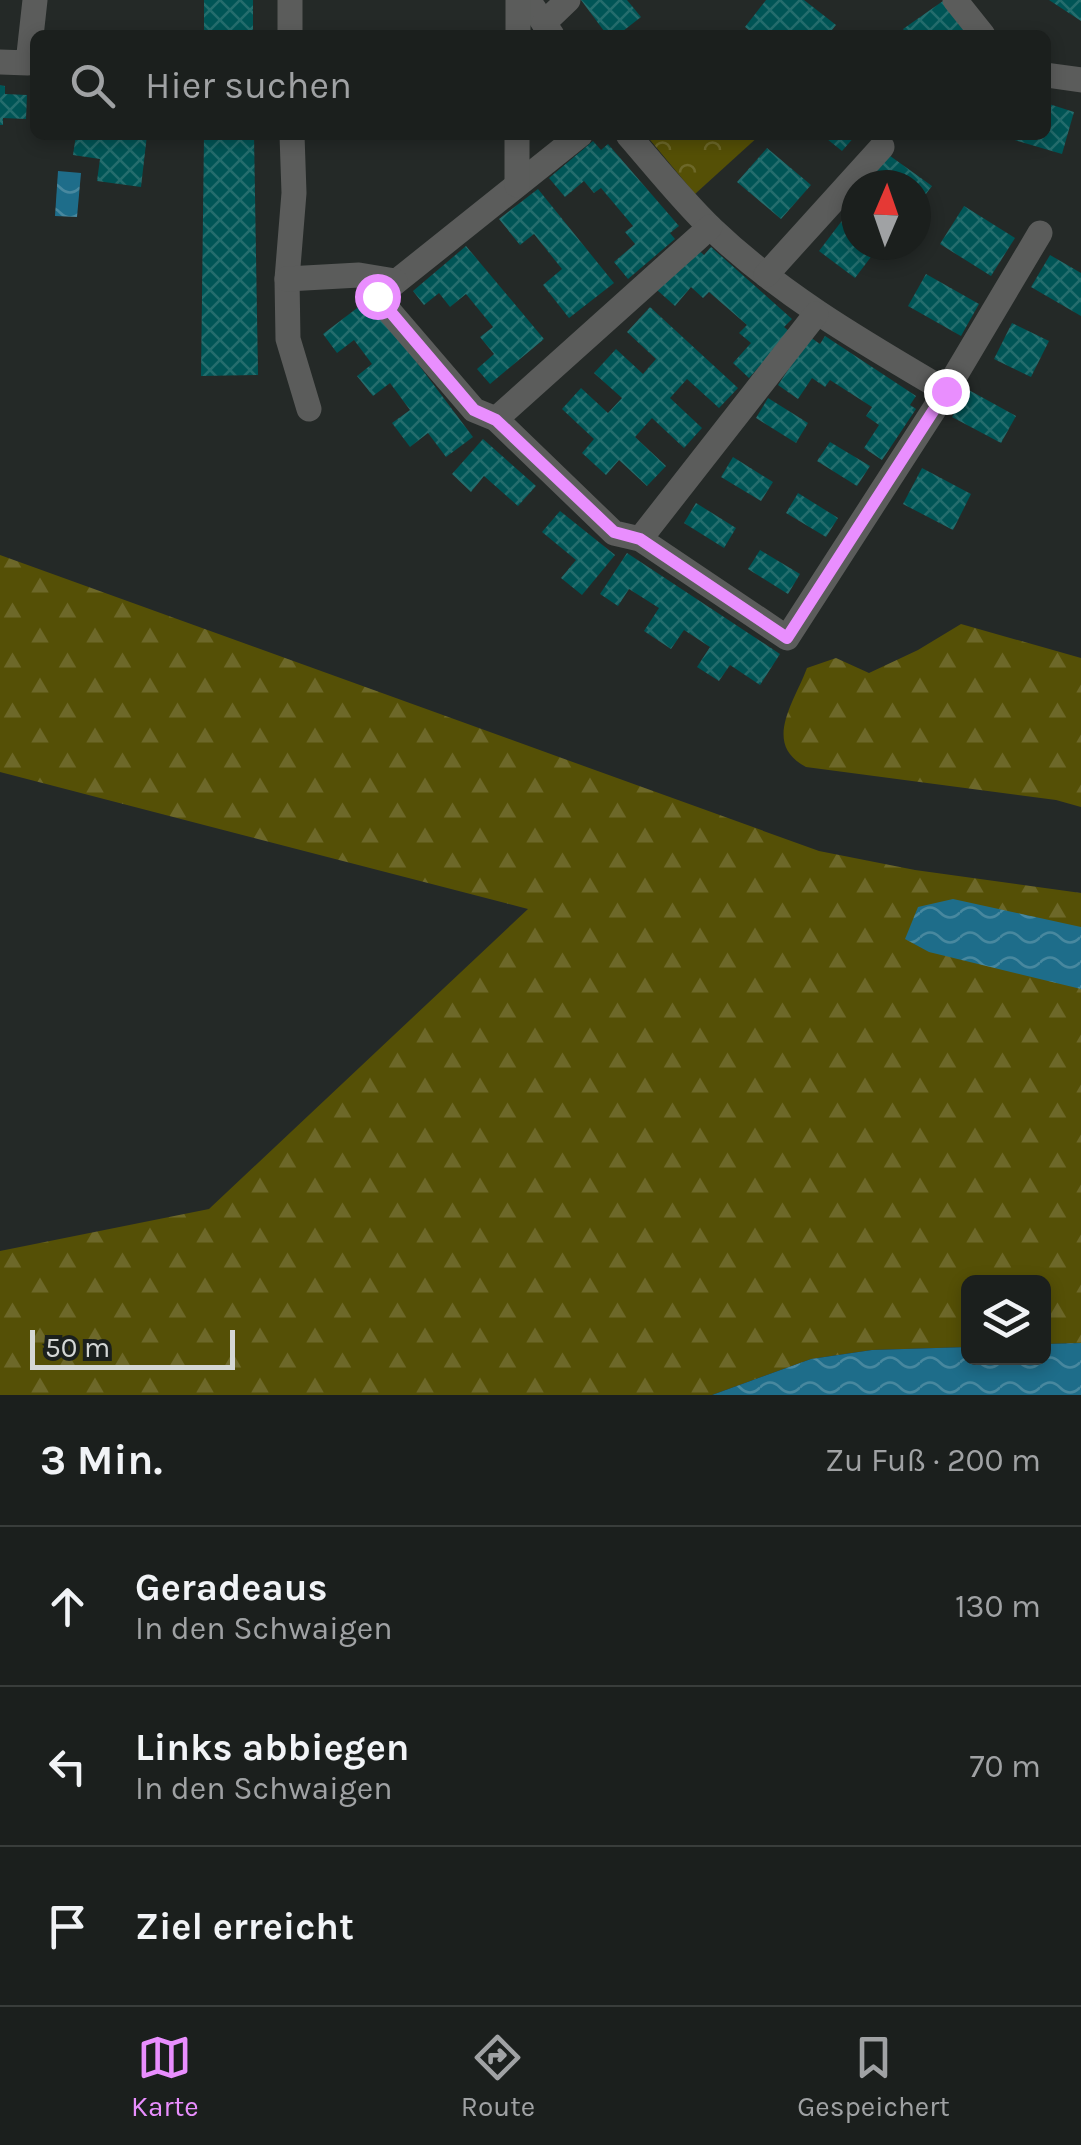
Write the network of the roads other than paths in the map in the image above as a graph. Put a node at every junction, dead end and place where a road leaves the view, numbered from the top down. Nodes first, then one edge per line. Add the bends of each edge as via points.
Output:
1 (35, 0) edge
2 (290, 0) edge
3 (518, 0) edge
4 (528, 0) edge
5 (568, 0) edge
6 (955, 0) edge
7 (548, 29) edge
8 (32, 30) edge
9 (290, 30) edge
10 (518, 30) edge
11 (980, 30) edge
12 (30, 44) edge
13 (0, 62) edge
14 (1051, 75) edge
15 (1081, 80) edge
16 (292, 140) edge
17 (517, 140) edge
18 (574, 140) edge
19 (632, 140) edge
20 (882, 147) dead end
21 (517, 185) junction
22 (710, 227) junction
23 (1040, 233) dead end
24 (766, 274) junction
25 (287, 279) junction
26 (395, 281) junction
27 (816, 314) junction
28 (946, 391) junction
29 (309, 409) dead end
30 (496, 420) junction
31 (640, 539) junction

1 - 8 street
2 - 9 street
3 - 10 street
4 - 7 street
5 - 7 street
6 - 11 street
12 - 13 street via 28,62
14 - 15 street
16 - 25 street
17 - 21 street
18 - 21 street
19 - 22 street
20 - 24 street
21 - 26 street
22 - 24 street
22 - 30 street
23 - 28 street
24 - 27 street
25 - 26 street via 359,275
25 - 29 street via 288,339
26 - 30 street via 377,296 474,410
27 - 28 street
27 - 31 street
28 - 31 street via 787,638
30 - 31 street via 614,532

